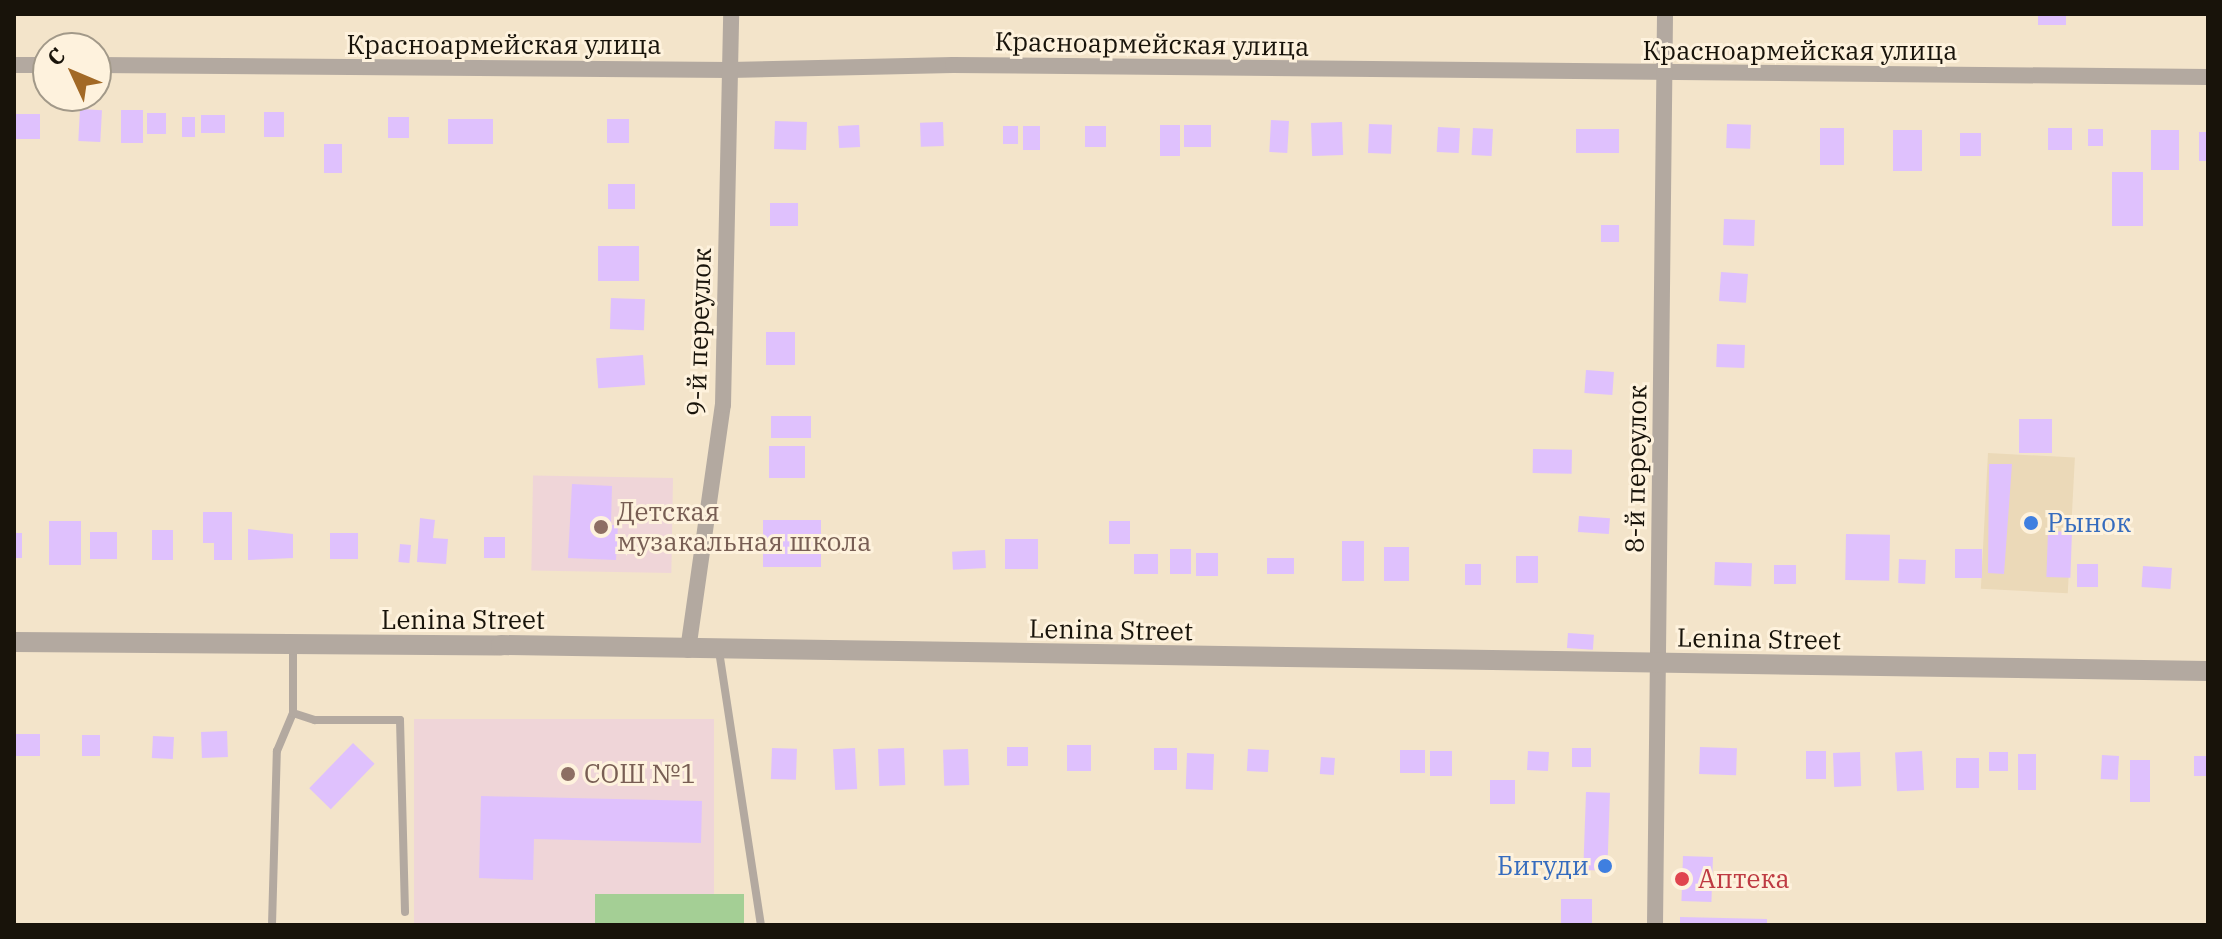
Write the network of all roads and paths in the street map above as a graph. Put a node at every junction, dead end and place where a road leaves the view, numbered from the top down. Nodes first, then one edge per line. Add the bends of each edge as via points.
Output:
1 (731, 14) edge
2 (1665, 14) edge
3 (112, 65) edge
4 (730, 70) junction
5 (1664, 74) junction
6 (2208, 77) edge
7 (14, 642) edge
8 (293, 646) junction
9 (688, 650) junction
10 (719, 651) junction
11 (1658, 664) junction
12 (2208, 671) edge
13 (293, 713) junction
14 (405, 912) dead end
15 (272, 925) edge
16 (761, 925) edge
17 (1655, 925) edge

1 - 4 street, 9-й переулок
2 - 5 street, 8-й переулок
3 - 4 street, Красноармейская улица
4 - 5 street, Красноармейская улица via 953,65
4 - 9 street, 9-й переулок via 723,405
5 - 6 street, Красноармейская улица
5 - 11 street, 8-й переулок
7 - 8 street, Lenina Street
8 - 9 street, Lenina Street
8 - 13 lane
9 - 10 street, Lenina Street
10 - 11 street, Lenina Street
10 - 16 lane
11 - 12 street, Lenina Street
11 - 17 street, 8-й переулок
13 - 14 lane via 315,720 400,720
13 - 15 lane via 277,751

